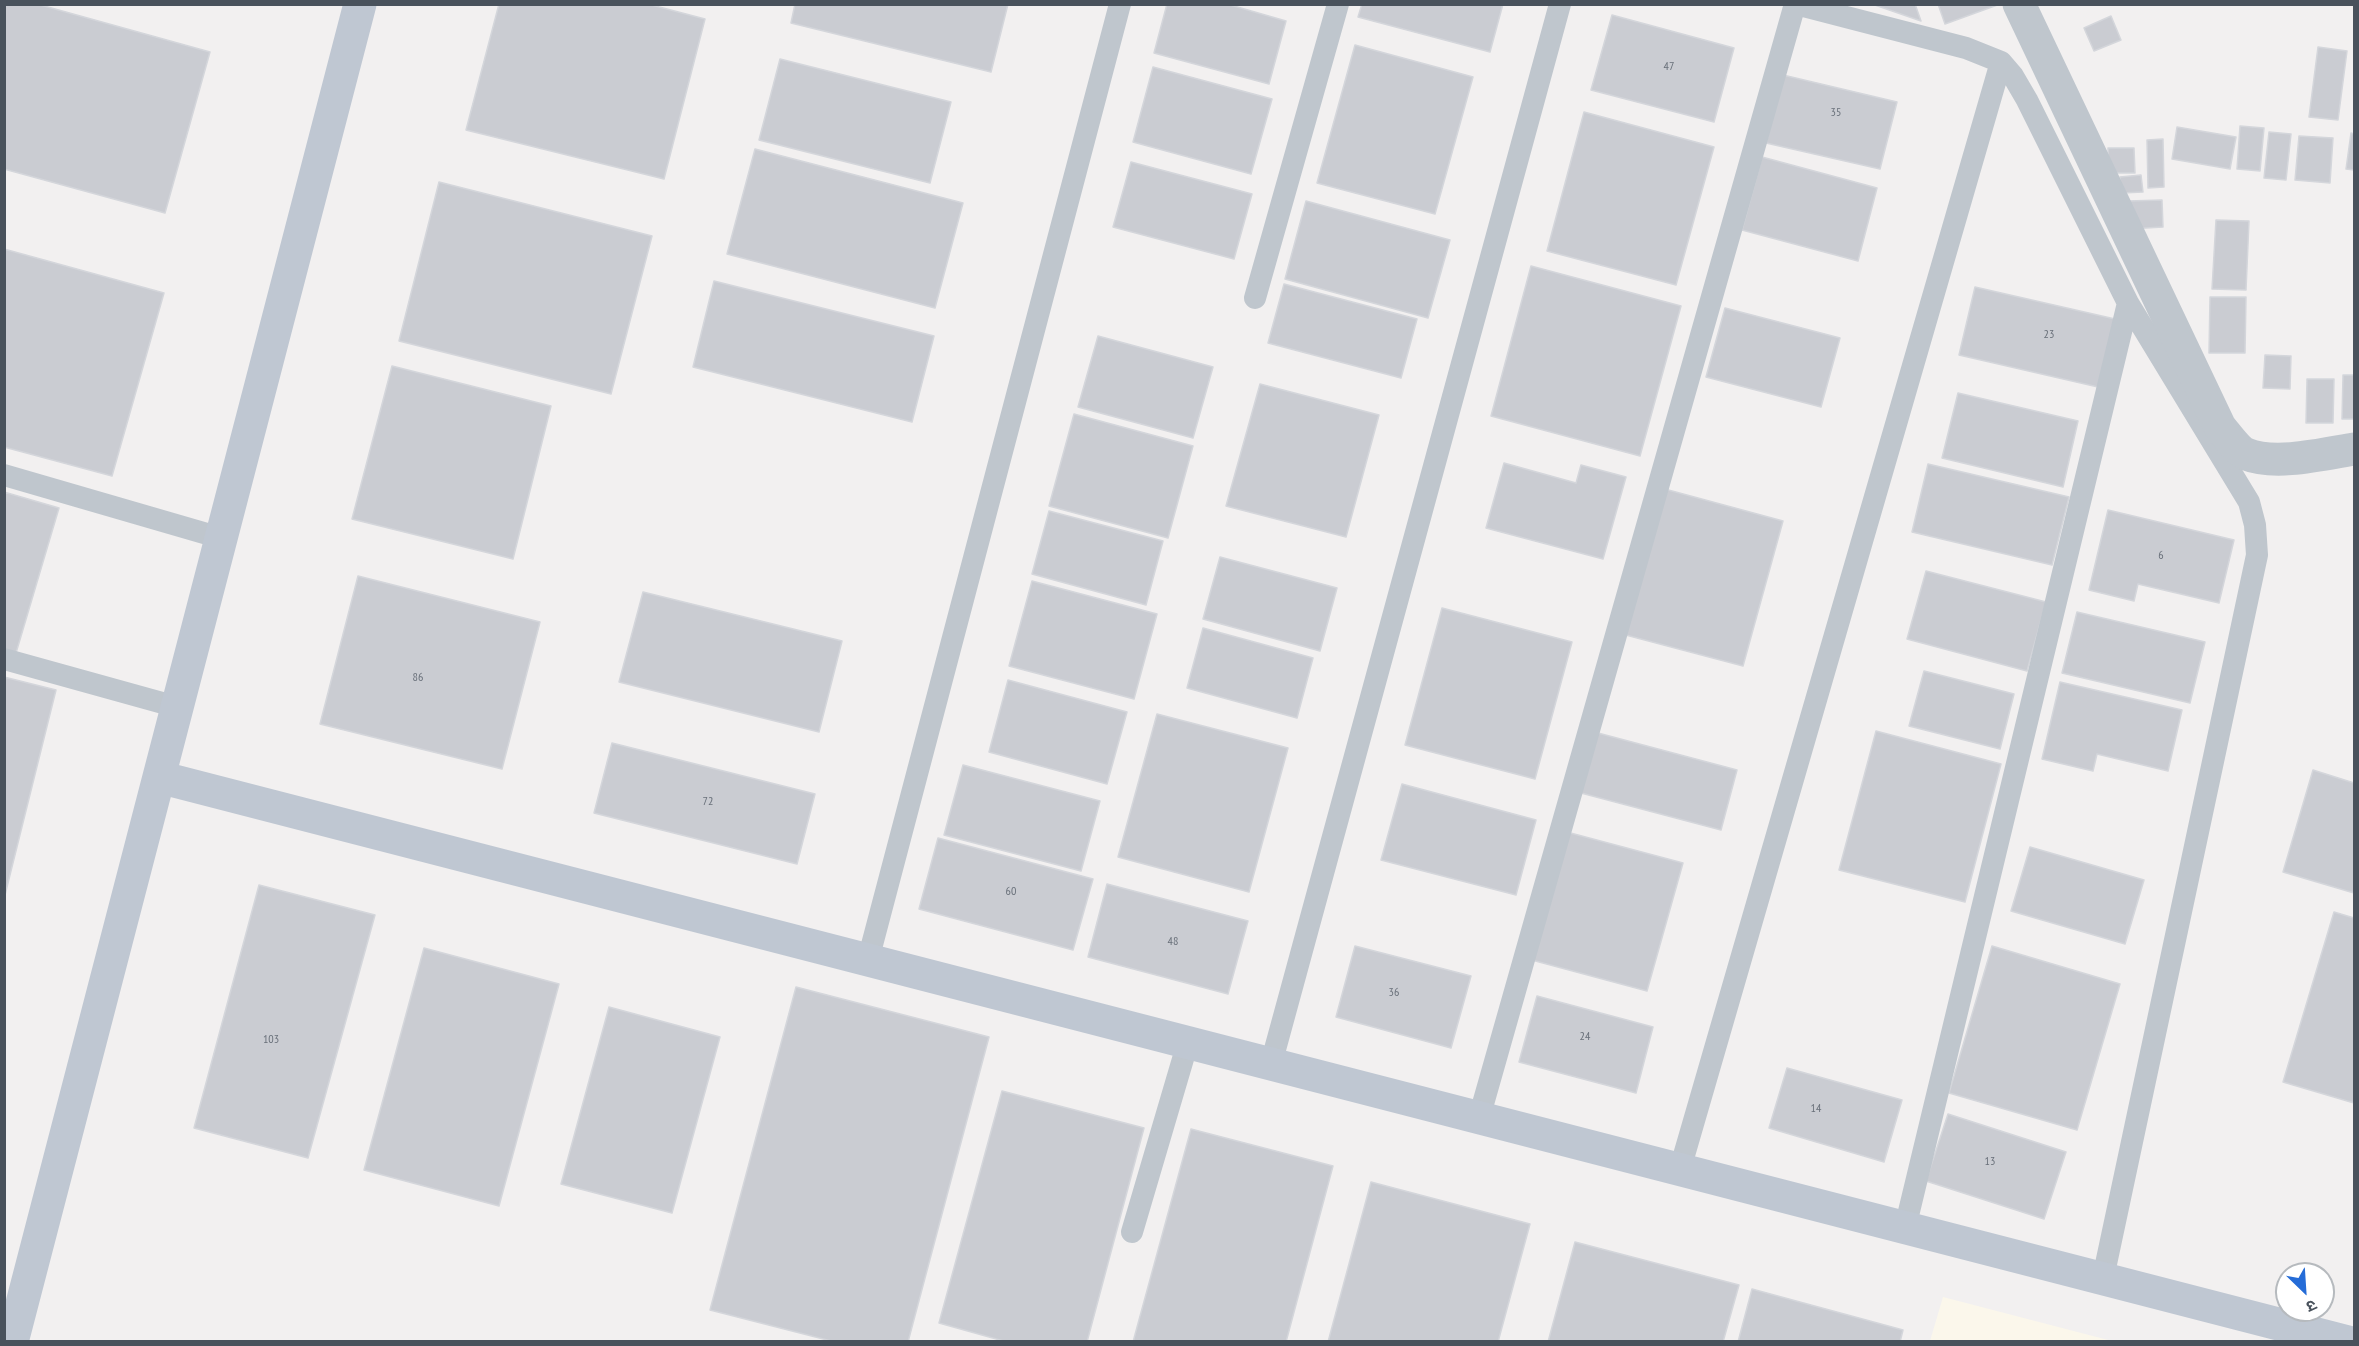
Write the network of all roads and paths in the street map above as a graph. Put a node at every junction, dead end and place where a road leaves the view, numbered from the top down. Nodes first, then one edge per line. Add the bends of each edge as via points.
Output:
1 (1120, 4) edge
2 (1338, 4) edge
3 (1560, 4) edge
4 (1795, 4) edge
5 (2019, 4) edge
6 (354, 6) edge
7 (2001, 62) junction
8 (1256, 298) dead end
9 (2128, 303) junction
10 (2355, 449) edge
11 (4, 475) edge
12 (221, 538) junction
13 (4, 659) edge
14 (177, 707) junction
15 (159, 777) junction
16 (868, 960) junction
17 (1188, 1042) junction
18 (1271, 1064) junction
19 (1479, 1118) junction
20 (1680, 1169) junction
21 (1905, 1228) junction
22 (1132, 1232) dead end
23 (2103, 1278) junction
24 (12, 1341) edge
25 (2348, 1341) edge

1 - 16 lane
2 - 8 lane
3 - 18 lane
4 - 7 lane via 1966,48
4 - 19 lane
5 - 10 street via 2220,427 2244,454 2270,459
6 - 12 street
7 - 9 lane via 2027,100
7 - 20 lane
9 - 21 lane
9 - 23 lane via 2249,502 2257,555
11 - 12 lane
12 - 14 street
13 - 14 lane
14 - 15 street
15 - 16 street
15 - 24 street
16 - 17 street
17 - 18 street
17 - 22 lane
18 - 19 street
19 - 20 street
20 - 21 street
21 - 23 street
23 - 25 street

